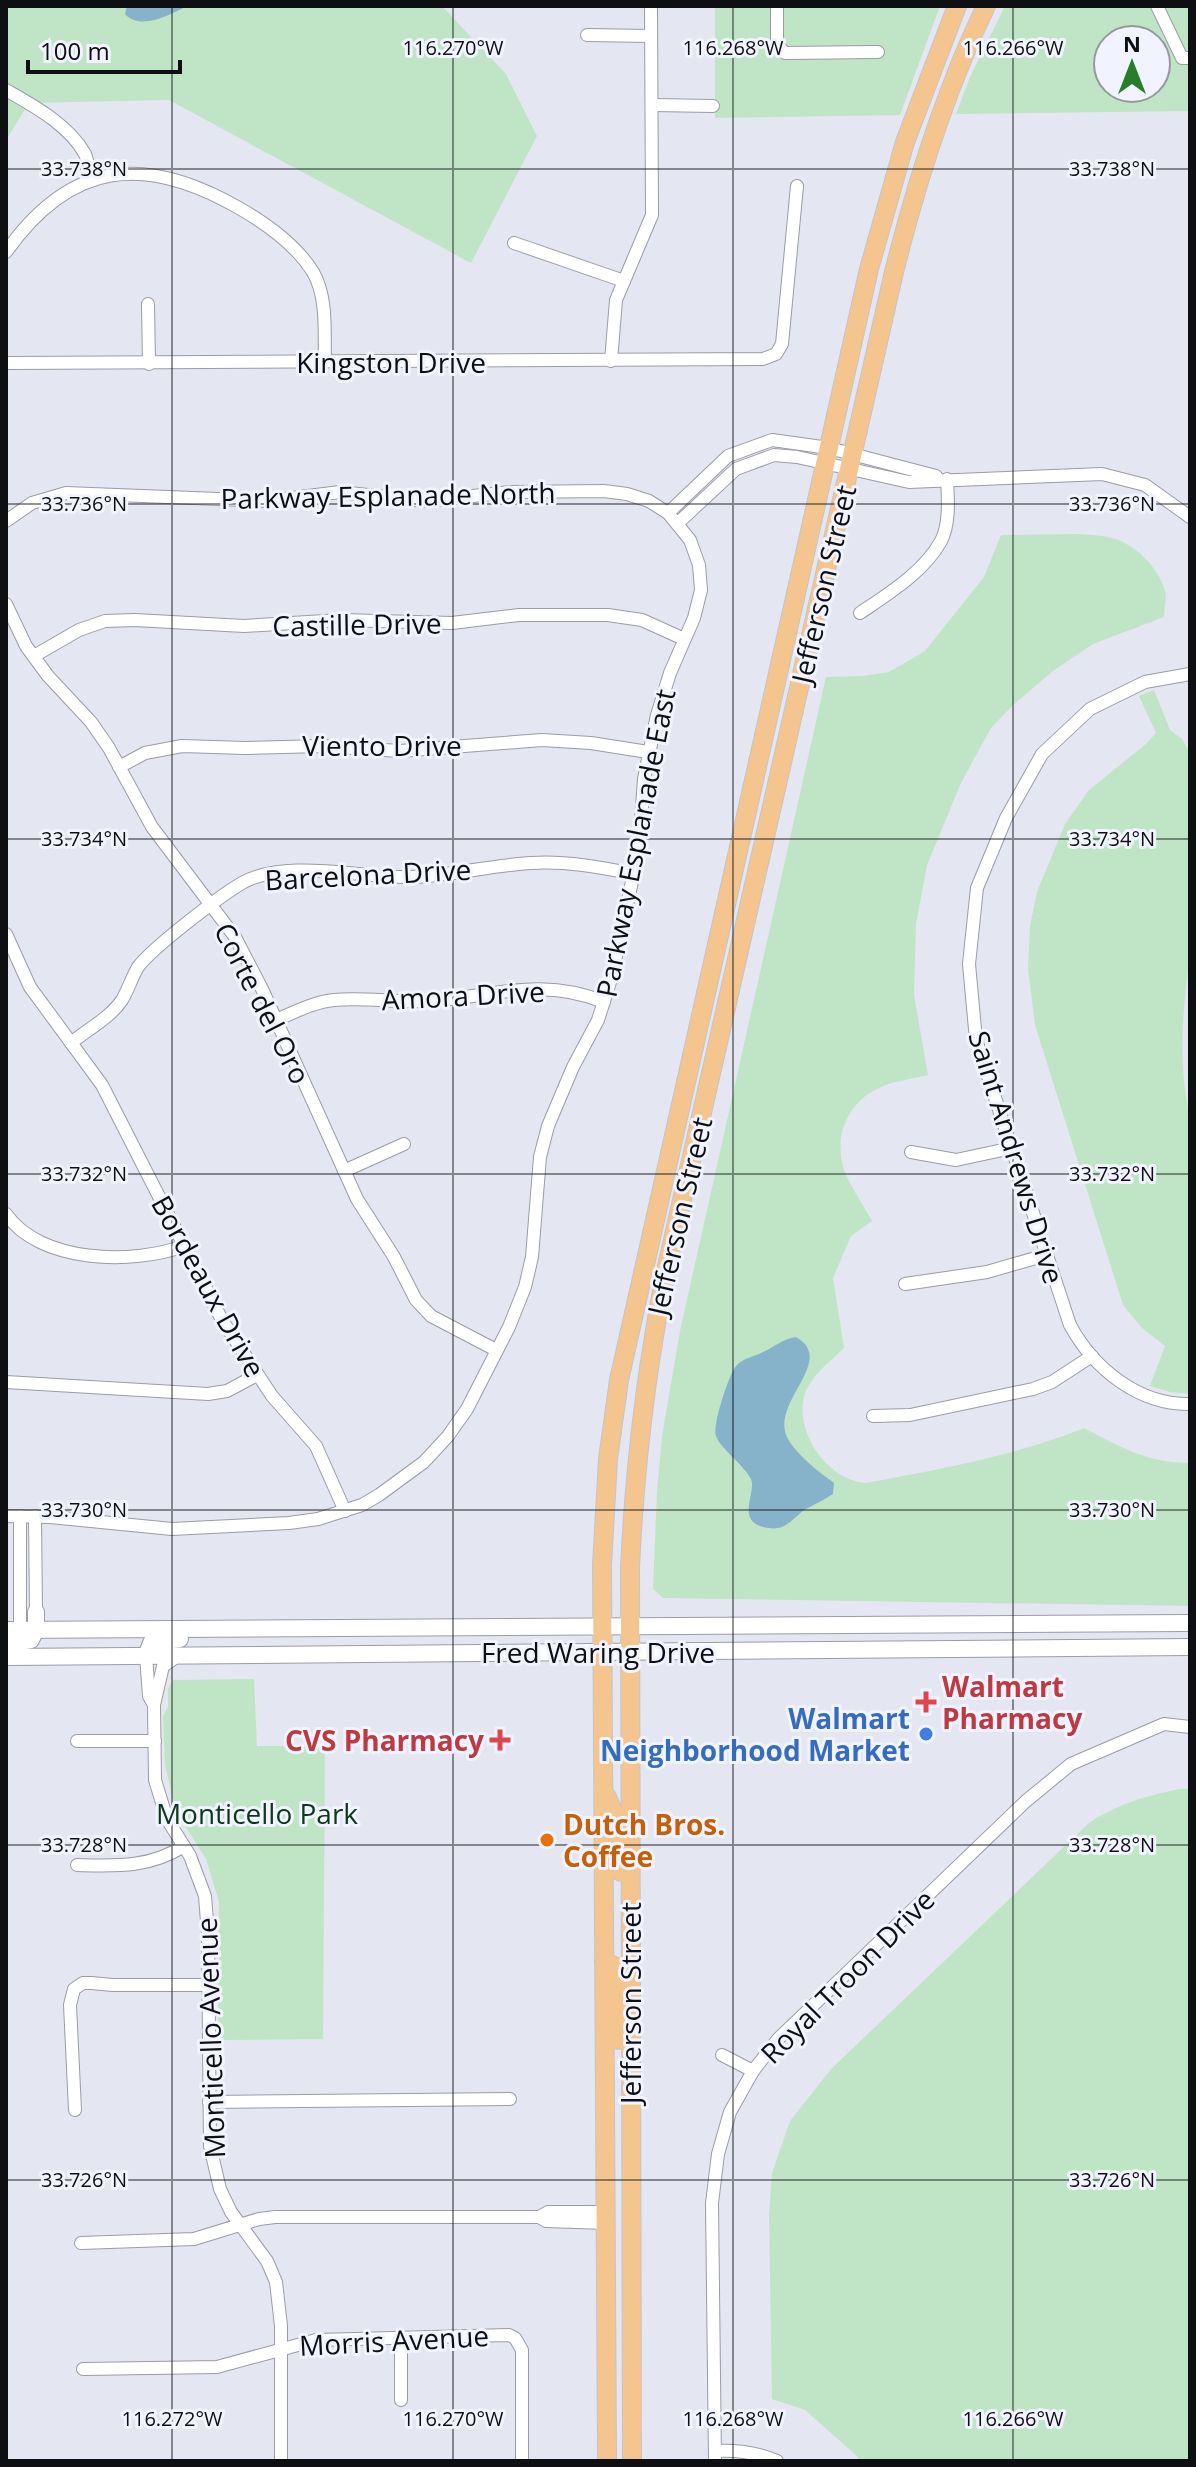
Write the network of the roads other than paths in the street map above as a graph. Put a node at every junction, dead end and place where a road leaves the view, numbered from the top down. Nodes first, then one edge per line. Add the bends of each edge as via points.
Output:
1 (651, 6) edge
2 (777, 6) edge
3 (957, 6) edge
4 (986, 6) edge
5 (1157, 6) edge
6 (587, 35) dead end
7 (651, 36) junction
8 (878, 52) dead end
9 (1186, 58) edge
10 (6, 90) edge
11 (652, 105) junction
12 (713, 106) dead end
13 (91, 179) junction
14 (797, 186) dead end
15 (514, 243) dead end
16 (6, 252) edge
17 (624, 281) junction
18 (148, 304) dead end
19 (611, 361) junction
20 (325, 362) junction
21 (6, 363) edge
22 (149, 364) junction
23 (839, 458) junction
24 (947, 479) junction
25 (1190, 517) edge
26 (673, 518) junction
27 (6, 521) edge
28 (6, 604) edge
29 (860, 613) dead end
30 (684, 639) junction
31 (34, 656) junction
32 (1190, 674) edge
33 (648, 752) junction
34 (119, 767) junction
35 (634, 874) junction
36 (211, 905) junction
37 (6, 934) edge
38 (604, 1002) junction
39 (276, 1020) junction
40 (71, 1043) junction
41 (404, 1144) dead end
42 (1012, 1148) junction
43 (911, 1152) dead end
44 (344, 1171) junction
45 (6, 1214) edge
46 (184, 1246) junction
47 (1046, 1255) junction
48 (905, 1284) dead end
49 (496, 1350) junction
50 (1092, 1356) junction
51 (257, 1375) junction
52 (6, 1382) edge
53 (1190, 1404) edge
54 (873, 1416) dead end
55 (345, 1511) junction
56 (6, 1516) edge
57 (20, 1516) junction
58 (35, 1516) junction
59 (36, 1612) joint
60 (1190, 1623) edge
61 (601, 1625) junction
62 (630, 1625) junction
63 (425, 1627) junction
64 (249, 1628) junction
65 (21, 1630) edge
66 (6, 1644) edge
67 (1190, 1647) edge
68 (601, 1652) junction
69 (630, 1652) junction
70 (341, 1653) junction
71 (146, 1656) junction
72 (178, 1656) junction
73 (6, 1657) edge
74 (154, 1705) junction
75 (1190, 1727) edge
76 (77, 1741) dead end
77 (155, 1741) junction
78 (603, 1787) junction
79 (184, 1846) junction
80 (77, 1865) dead end
81 (630, 1871) junction
82 (604, 1961) junction
83 (208, 1985) junction
84 (722, 2055) dead end
85 (753, 2071) junction
86 (510, 2099) dead end
87 (209, 2102) junction
88 (75, 2110) dead end
89 (630, 2130) junction
90 (607, 2217) junction
91 (242, 2225) junction
92 (81, 2243) dead end
93 (401, 2339) junction
94 (281, 2348) junction
95 (631, 2368) junction
96 (83, 2369) dead end
97 (401, 2400) dead end
98 (715, 2456) edge
99 (281, 2461) edge
100 (522, 2461) edge
101 (607, 2461) edge
102 (632, 2461) edge
103 (777, 2461) edge

1 - 7 street
2 - 8 street via 777,45 785,53
3 - 23 main road, Jefferson Street via 886,205
4 - 23 main road, Jefferson Street via 953,81 910,207
5 - 9 street
6 - 7 street
7 - 11 street
10 - 13 street via 66,131 85,155
11 - 12 street
11 - 17 street via 652,215
13 - 16 street via 49,202
13 - 20 street via 130,174 174,178 220,197 278,234 301,256 319,285
14 - 19 street, Kingston Drive via 782,344 776,354 763,359
15 - 17 street
17 - 19 street via 616,300
18 - 22 street
19 - 20 street, Kingston Drive
20 - 22 street, Kingston Drive
21 - 22 street, Kingston Drive
23 - 24 street via 909,482
23 - 26 street via 787,440 751,446 720,462
23 - 61 main road, Jefferson Street via 619,1380 608,1459
23 - 62 main road, Jefferson Street via 655,1323 636,1463
24 - 25 street via 1102,474 1145,485
24 - 29 street via 941,541 909,578
26 - 27 street, Parkway Esplanade North via 638,498 604,491 511,492 424,501 340,492 268,501 66,493 32,503
26 - 30 street, Parkway Esplanade East via 690,540 699,565 701,590
28 - 31 street, Corte del Oro
30 - 31 street, Castille Drive via 642,620 608,615 244,626 135,620 105,621 79,630
30 - 33 street, Parkway Esplanade East
31 - 34 street, Corte del Oro via 91,722
32 - 42 street, Saint Andrews Drive via 1145,682 1090,709 1042,754 1006,818 977,888 969,964 976,1040
33 - 34 street, Viento Drive via 542,740 413,751 182,746 145,753
33 - 35 street, Parkway Esplanade East
34 - 36 street, Corte del Oro via 152,827
35 - 36 street, Barcelona Drive via 533,863 411,877 291,872 243,882
35 - 38 street, Parkway Esplanade East
36 - 39 street, Corte del Oro via 235,937
36 - 40 street, Barcelona Drive via 139,967 121,1001
37 - 40 street, Bordeaux Drive via 30,987
38 - 39 street, Amora Drive via 556,989 513,989 431,1001 333,1000
38 - 49 street, Parkway Esplanade East via 548,1126 540,1157 532,1257 525,1287
39 - 44 street, Corte del Oro
40 - 46 street, Bordeaux Drive via 102,1085
41 - 44 street
42 - 43 street via 956,1160
42 - 47 street, Saint Andrews Drive
44 - 49 street, Corte del Oro via 416,1300 431,1316
45 - 46 street via 30,1238 54,1250 147,1257
46 - 51 street, Bordeaux Drive
47 - 48 street via 987,1272
47 - 50 street, Saint Andrews Drive via 1070,1325
49 - 55 street, Parkway Esplanade East via 448,1436 400,1482
50 - 53 street, Saint Andrews Drive via 1118,1381 1153,1400
50 - 54 street via 1033,1389 910,1415
51 - 52 street via 227,1391 208,1394
51 - 55 street, Bordeaux Drive via 316,1446
55 - 58 street, Parkway Esplanade East via 289,1523 172,1529
56 - 57 street, Parkway Esplanade East
57 - 58 street, Parkway Esplanade East
57 - 65 street
58 - 59 street
59 - 65 main road
60 - 62 main road, Fred Waring Drive
61 - 62 main road, Fred Waring Drive
61 - 63 main road, Fred Waring Drive
61 - 68 main road, Jefferson Street
62 - 69 main road, Jefferson Street
63 - 64 main road, Fred Waring Drive
63 - 70 main road via 352,1637 343,1642
64 - 65 main road, Fred Waring Drive
64 - 71 main road via 216,1637 157,1641
65 - 66 main road via 34,1636
67 - 69 main road, Fred Waring Drive
68 - 69 main road, Fred Waring Drive
68 - 70 main road, Fred Waring Drive
68 - 78 main road, Jefferson Street
69 - 81 main road, Jefferson Street
70 - 72 main road, Fred Waring Drive
71 - 72 main road, Fred Waring Drive
71 - 73 main road, Fred Waring Drive
71 - 74 street, Monticello Avenue
72 - 74 street, Monticello Avenue via 163,1666
74 - 77 street, Monticello Avenue
75 - 85 street, Royal Troon Drive via 1164,1724 1071,1764 778,2039
76 - 77 street
77 - 79 street, Monticello Avenue via 160,1801
78 - 81 main road via 616,1819 617,1869
78 - 82 main road, Jefferson Street
79 - 80 street via 145,1864
79 - 83 street, Monticello Avenue via 205,1896
81 - 89 main road, Jefferson Street
82 - 89 main road via 616,1967 618,2052
82 - 90 main road, Jefferson Street
83 - 87 street, Monticello Avenue
83 - 88 street via 78,1986 70,2005
84 - 85 street
85 - 98 street, Royal Troon Drive via 730,2112 712,2203
86 - 87 street
87 - 91 street, Monticello Avenue via 214,2169 231,2212
89 - 95 main road, Jefferson Street
90 - 91 street via 548,2212 539,2217 275,2217
90 - 95 main road via 616,2213 618,2222 619,2300
90 - 101 main road, Jefferson Street
91 - 92 street via 178,2241
91 - 94 street, Monticello Avenue via 276,2282
93 - 94 street, Morris Avenue via 316,2340
93 - 97 street
93 - 100 street, Morris Avenue via 503,2334 515,2338 522,2350
94 - 96 street, Morris Avenue via 217,2367
94 - 99 street, Monticello Avenue
95 - 102 main road, Jefferson Street
98 - 103 street via 739,2450

